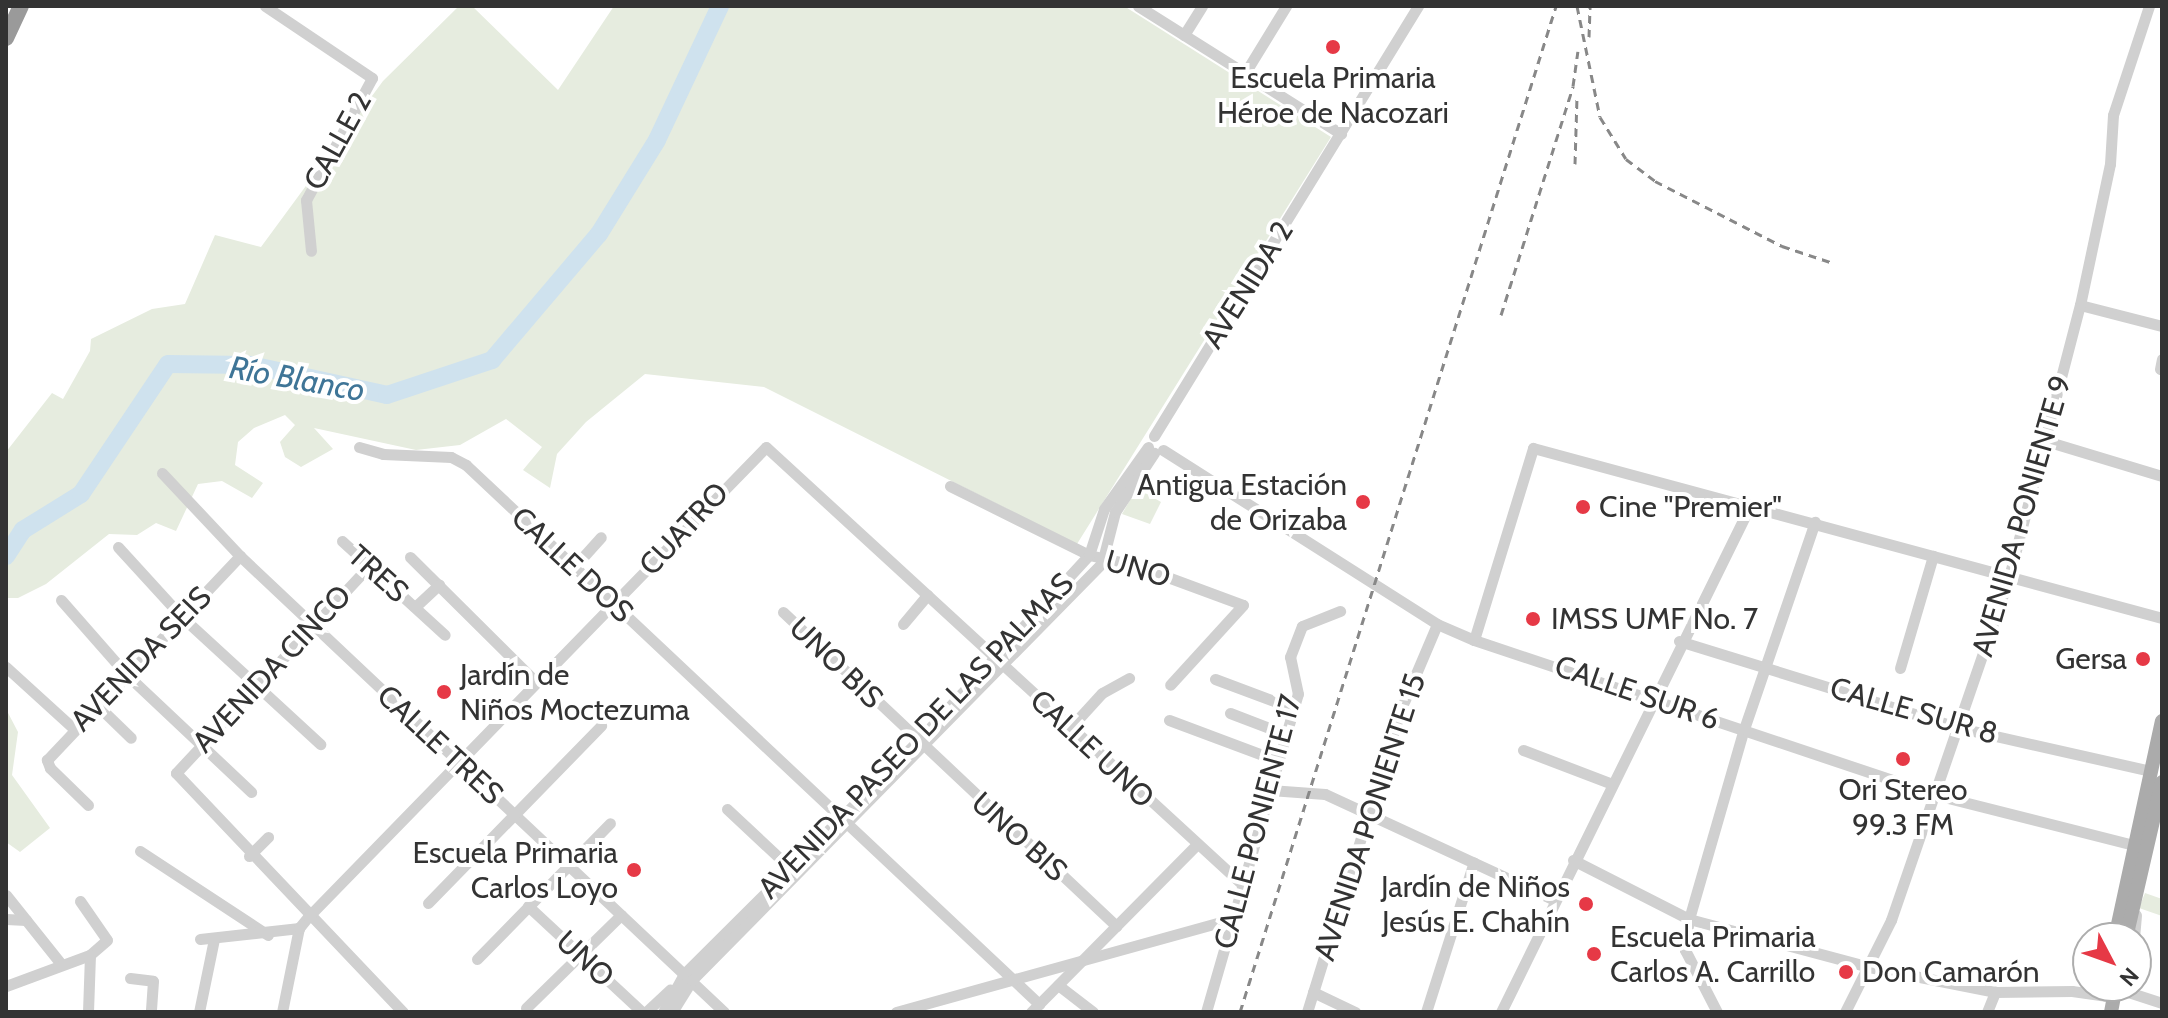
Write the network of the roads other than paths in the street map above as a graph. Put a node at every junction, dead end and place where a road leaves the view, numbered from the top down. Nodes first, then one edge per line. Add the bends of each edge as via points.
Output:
1 (21, 6) edge
2 (265, 6) edge
3 (1138, 6) edge
4 (1202, 6) edge
5 (1286, 6) edge
6 (1418, 6) edge
7 (2149, 6) edge
8 (1184, 35) junction
9 (6, 38) edge
10 (1245, 73) junction
11 (1341, 134) junction
12 (311, 251) dead end
13 (2080, 305) junction
14 (2162, 326) edge
15 (2046, 441) junction
16 (1155, 446) junction
17 (359, 447) dead end
18 (766, 447) joint
19 (162, 473) dead end
20 (2162, 476) edge
21 (950, 486) dead end
22 (1751, 504) junction
23 (1815, 522) junction
24 (601, 537) dead end
25 (342, 541) dead end
26 (118, 547) dead end
27 (240, 556) junction
28 (1933, 556) junction
29 (410, 557) dead end
30 (1094, 557) junction
31 (369, 566) junction
32 (574, 567) junction
33 (2009, 577) junction
34 (439, 585) junction
35 (927, 595) junction
36 (61, 600) dead end
37 (613, 604) junction
38 (415, 607) junction
39 (1340, 611) dead end
40 (783, 612) dead end
41 (805, 613) dead end
42 (182, 617) junction
43 (2162, 618) edge
44 (796, 624) junction
45 (903, 624) dead end
46 (1437, 624) junction
47 (313, 626) junction
48 (445, 635) dead end
49 (1474, 640) junction
50 (1679, 641) junction
51 (999, 662) junction
52 (1766, 666) junction
53 (6, 667) edge
54 (1900, 668) dead end
55 (126, 674) junction
56 (1129, 678) dead end
57 (1215, 679) dead end
58 (536, 682) junction
59 (1170, 685) dead end
60 (258, 686) junction
61 (1652, 696) junction
62 (97, 705) junction
63 (1293, 708) junction
64 (1230, 713) dead end
65 (1169, 720) dead end
66 (2162, 721) edge
67 (601, 726) dead end
68 (73, 728) junction
69 (1070, 728) junction
70 (1960, 728) junction
71 (1744, 729) junction
72 (1285, 734) junction
73 (131, 738) dead end
74 (320, 744) dead end
75 (201, 745) junction
76 (920, 745) junction
77 (1523, 750) dead end
78 (1276, 760) junction
79 (460, 764) junction
80 (2151, 771) junction
81 (2162, 782) edge
82 (1610, 783) junction
83 (1270, 790) junction
84 (251, 792) dead end
85 (1936, 795) junction
86 (88, 805) dead end
87 (727, 809) dead end
88 (1369, 813) junction
89 (514, 816) junction
90 (844, 818) junction
91 (610, 823) dead end
92 (268, 837) dead end
93 (1195, 846) junction
94 (2143, 848) junction
95 (140, 851) dead end
96 (249, 856) junction
97 (1573, 860) junction
98 (1474, 862) junction
99 (568, 865) junction
100 (790, 868) junction
101 (1244, 886) junction
102 (6, 895) edge
103 (1552, 899) junction
104 (80, 901) dead end
105 (428, 903) dead end
106 (528, 906) junction
107 (2132, 913) junction
108 (621, 915) junction
109 (308, 917) junction
110 (1234, 918) junction
111 (6, 919) edge
112 (1689, 919) junction
113 (26, 920) junction
114 (2120, 922) edge
115 (2130, 922) edge
116 (2137, 922) edge
117 (1116, 926) junction
118 (299, 928) junction
119 (268, 935) junction
120 (200, 939) dead end
121 (214, 939) junction
122 (90, 955) junction
123 (581, 955) junction
124 (1086, 957) junction
125 (477, 959) dead end
126 (61, 964) junction
127 (1869, 967) junction
128 (130, 978) dead end
129 (1012, 978) junction
130 (684, 980) junction
131 (1058, 985) junction
132 (6, 986) edge
133 (1313, 992) junction
134 (1995, 992) junction
135 (2072, 993) edge
136 (526, 1008) dead end
137 (1035, 1008) edge
138 (88, 1012) edge
139 (151, 1012) edge
140 (199, 1012) edge
141 (282, 1012) edge
142 (403, 1012) edge
143 (644, 1012) edge
144 (663, 1012) edge
145 (672, 1012) edge
146 (724, 1012) edge
147 (896, 1012) edge
148 (1093, 1012) edge
149 (1206, 1012) edge
150 (1307, 1012) edge
151 (1355, 1012) edge
152 (1426, 1012) edge
153 (1501, 1012) edge
154 (1717, 1012) edge
155 (1845, 1012) edge
156 (1987, 1012) edge

1 - 9 highway
2 - 12 street, CALLE 2 via 372,78 306,200
3 - 8 street
4 - 8 street
5 - 10 street
6 - 11 street, AVENIDA 2
7 - 13 street, AVENIDA PONIENTE 9 via 2113,115 2110,164
8 - 10 street
10 - 11 street
11 - 16 street, AVENIDA 2
13 - 14 street
13 - 15 street, AVENIDA PONIENTE 9
15 - 20 street
15 - 33 street, AVENIDA PONIENTE 9
16 - 30 street, AVENIDA PASEO DE LAS PALMAS via 1104,509
16 - 46 street, CALLE SUR 6
17 - 32 street, CALLE DOS via 458,460
18 - 35 street, CALLE UNO
18 - 37 street, CUATRO
19 - 27 street, CALLE TRES
21 - 30 street, UNO
22 - 23 street
22 - 49 street via 1533,448
22 - 50 street
23 - 28 street
23 - 52 street
24 - 32 street
25 - 31 street, TRES
26 - 42 street
27 - 42 street, AVENIDA SEIS
27 - 47 street, CALLE TRES
28 - 33 street
28 - 54 street
29 - 34 street
30 - 51 street, AVENIDA PASEO DE LAS PALMAS
30 - 59 street, UNO via 1135,565 1243,605
31 - 38 street, TRES
31 - 47 street, AVENIDA CINCO
32 - 37 street, CALLE DOS
33 - 43 street
33 - 70 street, AVENIDA PONIENTE 9
34 - 38 street
34 - 58 street
35 - 45 street
35 - 51 street, CALLE UNO
36 - 55 street
37 - 58 street, CUATRO
37 - 90 street, CALLE DOS
38 - 48 street, TRES
39 - 63 street, CALLE PONIENTE 17 via 1302,626 1290,657 1298,694
40 - 44 street, UNO BIS
41 - 44 street
42 - 55 street, AVENIDA SEIS
42 - 60 street
44 - 76 street, UNO BIS
46 - 49 street, CALLE SUR 6
46 - 88 street, AVENIDA PONIENTE 15 via 1401,709
47 - 60 street, AVENIDA CINCO
47 - 79 street, CALLE TRES
49 - 61 street, CALLE SUR 6
50 - 52 street, CALLE SUR 8
50 - 61 street
51 - 69 street, CALLE UNO
51 - 76 street, AVENIDA PASEO DE LAS PALMAS
52 - 70 street, CALLE SUR 8
52 - 71 street
53 - 68 street
55 - 62 street, AVENIDA SEIS
55 - 75 street
56 - 69 street via 1102,693
57 - 63 street
58 - 79 street, CUATRO
60 - 74 street
60 - 75 street, AVENIDA CINCO
61 - 71 street, CALLE SUR 6
61 - 82 street
62 - 68 street, AVENIDA SEIS
62 - 73 street
63 - 72 street, CALLE PONIENTE 17
64 - 72 street
65 - 78 street
66 - 80 main road
67 - 89 street
68 - 86 street, AVENIDA SEIS via 47,764
69 - 93 street, CALLE UNO
70 - 80 street, CALLE SUR 8
70 - 85 street, AVENIDA PONIENTE 9
71 - 85 street, CALLE SUR 6
71 - 112 street
72 - 78 street, CALLE PONIENTE 17
75 - 84 street
75 - 96 street, AVENIDA CINCO via 176,773
76 - 90 street, AVENIDA PASEO DE LAS PALMAS
76 - 117 street, UNO BIS
77 - 82 street
78 - 83 street, CALLE PONIENTE 17
79 - 89 street, CALLE TRES
79 - 109 street, CUATRO
80 - 94 main road
81 - 94 main road
82 - 97 street
83 - 88 street via 1318,792
83 - 101 street, CALLE PONIENTE 17
85 - 94 street, CALLE SUR 6
85 - 127 street, AVENIDA PONIENTE 9
87 - 100 street
88 - 98 street
88 - 133 street, AVENIDA PONIENTE 15
89 - 99 street, CALLE TRES
89 - 105 street
90 - 100 street, AVENIDA PASEO DE LAS PALMAS
90 - 129 street, CALLE DOS
90 - 130 street, AVENIDA PASEO DE LAS PALMAS
91 - 99 street
92 - 96 street
93 - 101 street, CALLE UNO
93 - 117 street
94 - 107 main road
94 - 114 main road
95 - 119 street
96 - 109 street
97 - 103 street
97 - 112 street
98 - 103 street
98 - 152 street
99 - 106 street
99 - 108 street, CALLE TRES
100 - 130 street, AVENIDA PASEO DE LAS PALMAS
101 - 110 street, CALLE PONIENTE 17
102 - 113 street
103 - 153 street
104 - 122 street via 107,940
106 - 123 street, UNO
106 - 125 street
107 - 115 main road
107 - 116 street
108 - 123 street
108 - 130 street, CALLE TRES
109 - 118 street, CUATRO
109 - 142 street
110 - 124 street
110 - 149 street, CALLE PONIENTE 17
111 - 113 street
112 - 127 street
112 - 154 street via 1685,950
113 - 126 street
117 - 124 street
118 - 119 street
118 - 141 street
119 - 121 street
120 - 121 street
121 - 140 street
122 - 126 street
122 - 138 street
123 - 136 street
123 - 143 street, UNO
124 - 129 street
124 - 131 street
126 - 132 street
127 - 134 street
127 - 155 street, AVENIDA PONIENTE 9
128 - 139 street via 153,981
129 - 137 street, CALLE DOS
129 - 147 street
130 - 143 street
130 - 144 street, AVENIDA PASEO DE LAS PALMAS
130 - 145 street, AVENIDA PASEO DE LAS PALMAS
130 - 146 street, CALLE TRES
131 - 137 street
131 - 148 street
133 - 150 street, AVENIDA PONIENTE 15
133 - 151 street
134 - 135 street
134 - 156 street

